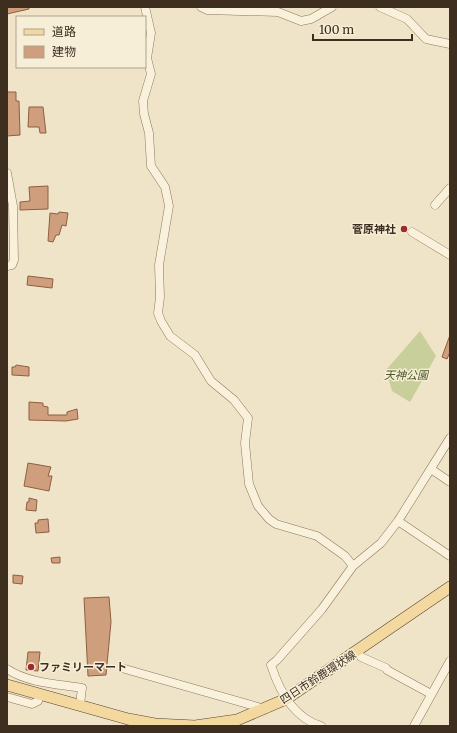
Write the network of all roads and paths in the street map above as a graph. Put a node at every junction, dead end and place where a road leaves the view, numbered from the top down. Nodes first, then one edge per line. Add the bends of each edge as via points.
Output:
1 (145, 7) edge
2 (202, 7) edge
3 (332, 7) edge
4 (380, 7) edge
5 (450, 44) edge
6 (7, 173) edge
7 (450, 188) edge
8 (435, 205) dead end
9 (412, 232) dead end
10 (450, 255) edge
11 (7, 266) edge
12 (450, 438) edge
13 (431, 470) junction
14 (450, 482) edge
15 (398, 521) junction
16 (450, 556) edge
17 (353, 566) junction
18 (450, 586) edge
19 (357, 651) junction
20 (450, 661) edge
21 (7, 669) edge
22 (125, 669) dead end
23 (7, 684) edge
24 (40, 694) junction
25 (432, 694) junction
26 (7, 697) edge
27 (286, 699) junction
28 (80, 704) junction
29 (265, 709) junction
30 (155, 725) edge
31 (321, 726) edge
32 (414, 726) edge

1 - 17 street via 152,39 147,58 151,74 143,101 144,114 149,133 151,166 166,187 169,206 159,265 158,313 170,336 195,355 211,381 234,400 248,418 245,443 249,484 261,510 276,524 317,536 345,556
2 - 3 street via 207,10 278,12 301,21 311,19
4 - 5 street via 407,19 426,39
6 - 11 street via 13,206 14,260 12,265
7 - 8 street
9 - 10 street
12 - 13 street
13 - 14 street
13 - 15 street
15 - 16 street
15 - 17 street via 381,543
17 - 27 street via 322,609 271,665
18 - 19 main road, 四日市鈴鹿環状線
19 - 25 street via 361,657
19 - 27 main road, 四日市鈴鹿環状線
20 - 25 street
21 - 28 street via 45,682 82,688
22 - 29 street
23 - 24 main road, 四日市鈴鹿環状線
24 - 26 street via 38,701 32,704
24 - 28 main road, 四日市鈴鹿環状線
25 - 32 street
27 - 29 main road, 四日市鈴鹿環状線
27 - 31 street via 300,715
28 - 30 main road, 四日市鈴鹿環状線
29 - 30 main road, 四日市鈴鹿環状線 via 237,720 195,726

